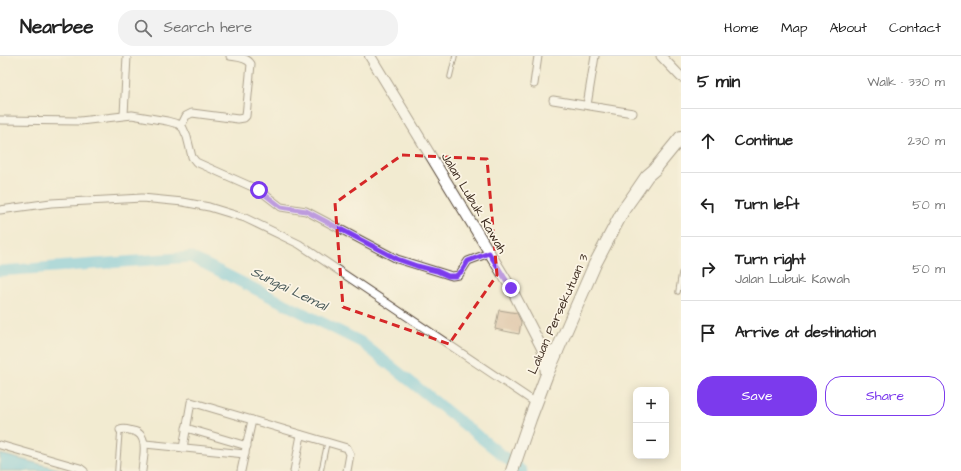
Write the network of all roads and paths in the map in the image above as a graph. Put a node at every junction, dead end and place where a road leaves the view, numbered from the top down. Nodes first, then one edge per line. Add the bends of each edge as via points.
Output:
1 (127, 56) edge
2 (230, 56) edge
3 (370, 56) edge
4 (455, 56) edge
5 (538, 56) edge
6 (595, 56) edge
7 (661, 56) edge
8 (450, 77) dead end
9 (681, 77) edge
10 (534, 84) dead end
11 (553, 100) dead end
12 (587, 105) junction
13 (633, 113) dead end
14 (124, 115) junction
15 (0, 120) edge
16 (181, 126) junction
17 (681, 130) edge
18 (681, 137) edge
19 (647, 176) junction
20 (0, 210) edge
21 (489, 253) junction
22 (681, 273) edge
23 (678, 292) dead end
24 (544, 351) junction
25 (557, 351) junction
26 (549, 370) junction
27 (536, 403) junction
28 (252, 420) junction
29 (186, 428) junction
30 (120, 430) joint
31 (301, 435) junction
32 (328, 442) junction
33 (145, 444) junction
34 (0, 445) edge
35 (247, 446) junction
36 (183, 448) junction
37 (245, 454) junction
38 (84, 471) edge
39 (117, 471) edge
40 (142, 471) edge
41 (241, 471) edge
42 (294, 471) edge
43 (321, 471) edge
44 (347, 471) edge
45 (512, 471) edge

1 - 14 street
2 - 16 street via 245,59 251,64 246,116 238,119 192,113 186,116
3 - 21 main road, Jalan Lubuk Kawah
4 - 8 lane
5 - 10 street
6 - 12 street
7 - 9 street
11 - 12 street
12 - 13 street
14 - 15 street via 80,121
14 - 16 street via 142,116
16 - 21 street via 192,158 196,162 259,190 281,207 306,211 397,259 452,276 459,275 468,261
17 - 19 highway, Laluan Persekutuan 3 via 649,168
18 - 19 highway, Laluan Persekutuan 3
19 - 25 highway, Laluan Persekutuan 3 via 624,210 595,264
20 - 27 street via 51,203 142,198 184,202 245,218 299,244
21 - 24 main road, Jalan Lubuk Kawah via 511,288
22 - 23 lane
24 - 25 highway
24 - 26 highway
25 - 26 highway, Laluan Persekutuan 3
26 - 27 highway, Laluan Persekutuan 3
27 - 45 highway, Laluan Persekutuan 3
28 - 29 street via 191,402
28 - 31 street
28 - 35 street
29 - 35 street
29 - 36 street
30 - 33 street via 137,431
30 - 39 lane
31 - 32 street
31 - 42 street
32 - 43 lane
32 - 44 street via 349,451
33 - 36 street
33 - 40 street
34 - 38 street
35 - 37 street
36 - 37 street
37 - 41 street

